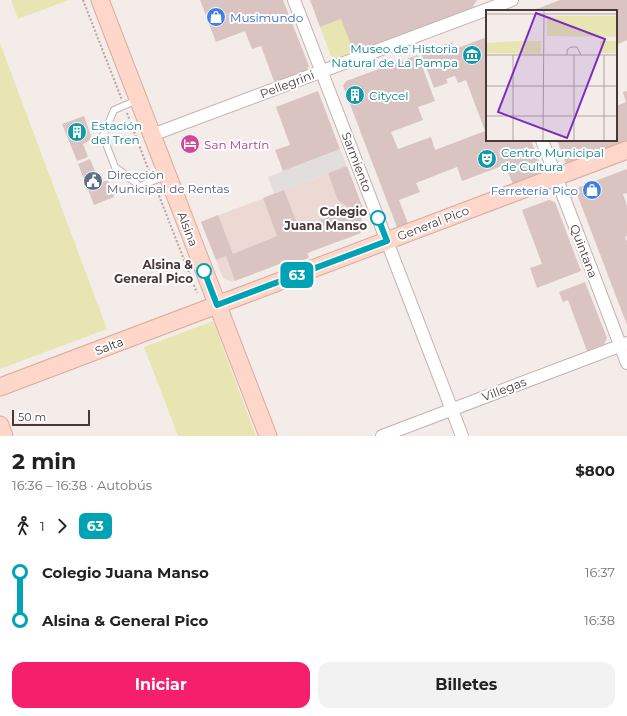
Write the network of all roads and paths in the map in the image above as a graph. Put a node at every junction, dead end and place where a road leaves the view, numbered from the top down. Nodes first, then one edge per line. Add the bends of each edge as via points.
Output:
1 (83, 0) edge
2 (100, 0) edge
3 (294, 0) edge
4 (512, 0) edge
5 (490, 6) edge
6 (322, 71) junction
7 (131, 103) junction
8 (152, 135) junction
9 (542, 141) edge
10 (627, 150) edge
11 (556, 177) junction
12 (160, 178) junction
13 (387, 241) junction
14 (199, 298) dead end
15 (217, 305) junction
16 (624, 344) edge
17 (627, 362) edge
18 (0, 387) edge
19 (452, 409) junction
20 (0, 425) edge
21 (4, 436) edge
22 (268, 436) edge
23 (382, 436) edge
24 (462, 436) edge

1 - 7 path
2 - 7 street, Alsina
3 - 6 street, Sarmiento
4 - 5 street, Pellegrini
5 - 6 street, Pellegrini
6 - 8 street, Pellegrini
6 - 13 street, Sarmiento
7 - 8 street, Alsina
7 - 12 path
7 - 12 lane via 114,110 103,136 115,167 140,186
8 - 12 street, Alsina
9 - 11 street, Quintana
10 - 11 street, General Pico
11 - 13 street, General Pico
11 - 16 street, Quintana
12 - 14 path
12 - 15 street, Alsina
13 - 15 street, General Pico
13 - 19 street, Sarmiento
15 - 18 street, Salta
15 - 22 street, Alsina
16 - 17 street, Quintana
16 - 19 street, Villegas
19 - 23 street, Villegas
19 - 24 street, Sarmiento
20 - 21 street

